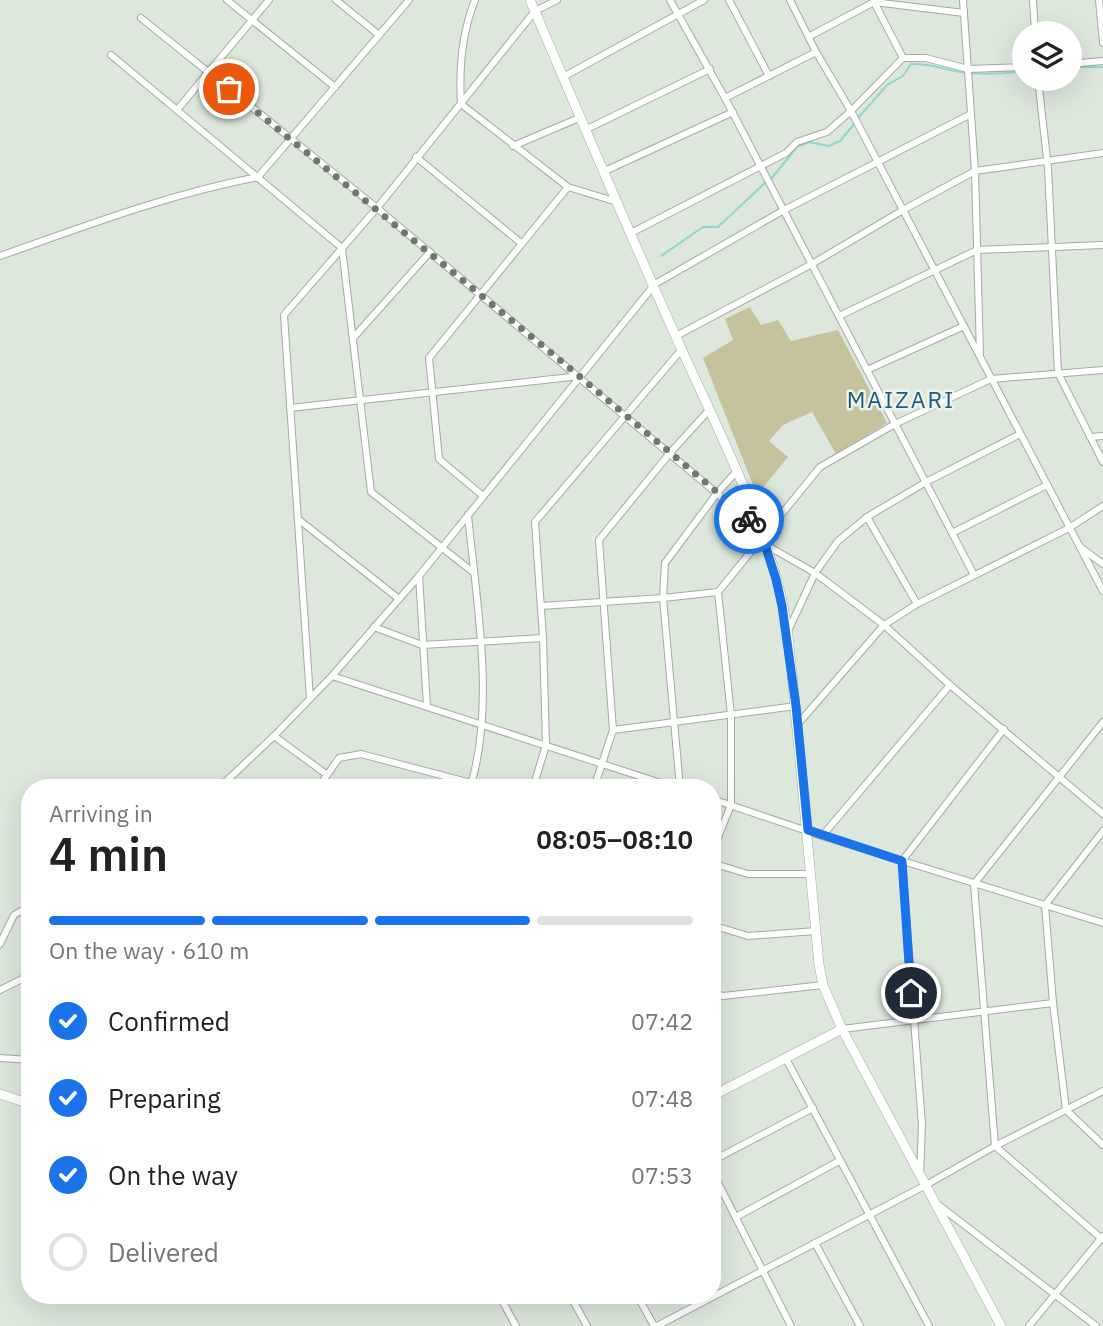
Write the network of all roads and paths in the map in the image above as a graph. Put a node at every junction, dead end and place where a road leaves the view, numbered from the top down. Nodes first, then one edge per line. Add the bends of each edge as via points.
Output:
1 (227, 0) edge
2 (269, 0) edge
3 (335, 0) edge
4 (409, 0) edge
5 (475, 0) edge
6 (530, 0) edge
7 (557, 0) edge
8 (670, 0) edge
9 (705, 0) edge
10 (729, 0) edge
11 (790, 0) edge
12 (963, 0) edge
13 (1033, 0) edge
14 (1098, 0) edge
15 (874, 1) edge
16 (535, 11) junction
17 (964, 13) junction
18 (679, 14) junction
19 (141, 18) dead end
20 (252, 20) junction
21 (1034, 21) edge
22 (379, 35) junction
23 (810, 36) junction
24 (1103, 43) edge
25 (816, 52) junction
26 (111, 55) dead end
27 (904, 58) junction
28 (1103, 61) edge
29 (1082, 63) edge
30 (1012, 67) edge
31 (710, 69) junction
32 (968, 69) junction
33 (208, 72) junction
34 (769, 76) junction
35 (563, 77) junction
36 (335, 87) junction
37 (1039, 91) edge
38 (725, 98) junction
39 (461, 104) junction
40 (177, 110) junction
41 (851, 111) junction
42 (733, 112) junction
43 (971, 114) junction
44 (579, 118) junction
45 (586, 130) junction
46 (291, 138) junction
47 (513, 146) junction
48 (1103, 153) edge
49 (416, 157) junction
50 (877, 161) junction
51 (1047, 162) junction
52 (761, 166) junction
53 (606, 171) junction
54 (975, 171) junction
55 (258, 177) junction
56 (568, 187) junction
57 (618, 203) junction
58 (377, 208) junction
59 (784, 210) junction
60 (903, 210) junction
61 (631, 233) junction
62 (521, 243) junction
63 (1103, 245) edge
64 (342, 248) junction
65 (1052, 248) junction
66 (977, 250) junction
67 (430, 252) junction
68 (0, 256) edge
69 (812, 264) junction
70 (934, 269) junction
71 (654, 285) junction
72 (481, 294) junction
73 (839, 316) junction
74 (964, 326) junction
75 (676, 336) junction
76 (354, 337) junction
77 (682, 349) junction
78 (980, 356) junction
79 (867, 370) junction
80 (1103, 370) edge
81 (1058, 373) junction
82 (580, 376) junction
83 (991, 379) junction
84 (432, 392) junction
85 (361, 400) junction
86 (290, 408) junction
87 (710, 409) junction
88 (625, 415) junction
89 (895, 424) junction
90 (1020, 434) junction
91 (1103, 436) edge
92 (1090, 437) junction
93 (670, 453) junction
94 (1103, 462) edge
95 (736, 472) junction
96 (926, 482) junction
97 (1047, 485) junction
98 (718, 492) junction
99 (483, 496) junction
100 (1103, 506) edge
101 (467, 515) junction
102 (867, 517) junction
103 (298, 519) junction
104 (1069, 528) junction
105 (953, 533) junction
106 (762, 536) junction
107 (1079, 545) junction
108 (442, 547) junction
109 (1103, 564) edge
110 (473, 572) junction
111 (815, 573) junction
112 (974, 575) junction
113 (419, 576) junction
114 (1103, 591) edge
115 (718, 592) junction
116 (663, 598) junction
117 (399, 599) junction
118 (604, 603) junction
119 (917, 604) junction
120 (541, 606) junction
121 (884, 625) junction
122 (374, 627) junction
123 (787, 633) junction
124 (543, 638) junction
125 (480, 641) junction
126 (422, 645) junction
127 (332, 676) junction
128 (950, 685) junction
129 (310, 699) junction
130 (427, 706) junction
131 (796, 706) junction
132 (731, 715) junction
133 (1103, 722) edge
134 (675, 723) junction
135 (797, 725) junction
136 (483, 726) junction
137 (1004, 729) junction
138 (613, 730) junction
139 (274, 736) junction
140 (546, 745) junction
141 (601, 763) junction
142 (326, 774) junction
143 (1060, 775) junction
144 (231, 779) edge
145 (323, 779) edge
146 (450, 779) edge
147 (472, 779) edge
148 (536, 779) edge
149 (597, 779) edge
150 (650, 779) edge
151 (678, 779) edge
152 (721, 802) edge
153 (731, 806) junction
154 (1103, 814) edge
155 (721, 830) edge
156 (808, 830) junction
157 (1103, 831) edge
158 (821, 836) junction
159 (902, 861) junction
160 (721, 866) edge
161 (811, 874) junction
162 (974, 884) junction
163 (1045, 905) junction
164 (21, 911) edge
165 (1103, 923) edge
166 (721, 928) edge
167 (816, 931) junction
168 (0, 944) edge
169 (21, 980) edge
170 (823, 985) junction
171 (0, 990) edge
172 (721, 995) edge
173 (1053, 1003) junction
174 (983, 1012) junction
175 (912, 1019) junction
176 (842, 1029) junction
177 (785, 1057) junction
178 (0, 1058) edge
179 (21, 1059) edge
180 (721, 1091) edge
181 (1103, 1091) edge
182 (0, 1094) edge
183 (21, 1101) edge
184 (813, 1108) junction
185 (1066, 1110) junction
186 (1103, 1145) edge
187 (995, 1146) junction
188 (721, 1156) edge
189 (839, 1161) junction
190 (920, 1173) junction
191 (926, 1185) junction
192 (721, 1188) edge
193 (936, 1203) junction
194 (870, 1213) junction
195 (736, 1217) junction
196 (1102, 1238) edge
197 (815, 1243) junction
198 (763, 1270) junction
199 (721, 1291) edge
200 (1056, 1295) junction
201 (504, 1304) edge
202 (575, 1304) edge
203 (643, 1304) edge
204 (696, 1304) edge
205 (516, 1326) edge
206 (587, 1326) edge
207 (656, 1326) edge
208 (791, 1326) edge
209 (860, 1326) edge
210 (929, 1326) edge
211 (1001, 1326) edge
212 (1029, 1326) edge
213 (1096, 1326) edge

1 - 20 street
2 - 20 street
3 - 22 street
4 - 22 street
5 - 39 street via 468,18
6 - 16 main road
7 - 16 street
8 - 18 street
9 - 18 street
10 - 34 street
11 - 23 street
12 - 17 street
13 - 21 street
14 - 24 street
15 - 17 street
15 - 23 street
15 - 27 street
16 - 35 main road
16 - 39 street
17 - 32 street
18 - 31 street
18 - 35 street
19 - 33 street
20 - 33 street
20 - 36 street
22 - 36 street
23 - 25 street
25 - 34 street
25 - 41 street
26 - 40 street
27 - 32 street via 926,58
27 - 41 street
28 - 29 street
30 - 32 street
31 - 38 street
31 - 45 street
32 - 43 street
33 - 40 street
33 - 46 street
34 - 38 street
35 - 44 main road
36 - 46 street
37 - 51 street
38 - 42 street
39 - 47 street
39 - 49 street
40 - 55 street
41 - 50 street
41 - 52 street via 827,132 797,142
42 - 52 street
42 - 53 street
43 - 50 street
43 - 54 street
44 - 45 main road
44 - 47 street
45 - 53 main road
46 - 55 street
46 - 58 street
47 - 56 street
48 - 51 street
49 - 58 street
49 - 62 street
50 - 59 street
50 - 60 street
51 - 54 street
51 - 65 street
52 - 59 street
52 - 61 street
53 - 57 main road
54 - 60 street
54 - 66 street
55 - 64 street
55 - 68 street via 114,216
56 - 57 street
56 - 62 street
57 - 61 main road
58 - 64 street
58 - 67 street
59 - 69 street
59 - 71 street
60 - 69 street
60 - 70 street
61 - 71 main road
62 - 72 street
63 - 65 street
64 - 76 street
64 - 86 street via 284,315
65 - 66 street
65 - 81 street
66 - 70 street
66 - 78 street
67 - 72 street
67 - 76 street
69 - 73 street
69 - 75 street
70 - 73 street
70 - 74 street
71 - 75 main road
71 - 82 street
72 - 82 street
72 - 84 street via 429,358
73 - 79 street
74 - 78 street
74 - 79 street
75 - 77 main road
76 - 85 street
77 - 87 main road
77 - 88 street
78 - 83 street
79 - 89 street
80 - 81 street
81 - 83 street
81 - 92 street
82 - 84 street
82 - 88 street
82 - 99 street
83 - 89 street
83 - 90 street
84 - 85 street
84 - 99 street via 439,459
85 - 86 street
85 - 108 street via 372,492
86 - 103 street
87 - 93 street
87 - 95 main road
88 - 93 street
88 - 120 street via 535,522
89 - 96 street
89 - 106 street via 820,467
90 - 96 street
90 - 97 street
91 - 92 street
92 - 94 street
93 - 98 street
93 - 118 street via 599,540
95 - 98 street
95 - 106 main road
96 - 102 street
96 - 105 street
97 - 104 street
97 - 105 street
98 - 106 street
98 - 116 street via 665,563
99 - 101 street
100 - 104 street
101 - 108 street
101 - 110 street
102 - 111 street via 838,541
102 - 119 street
103 - 117 street
103 - 129 street
104 - 107 street
104 - 112 street
105 - 112 street
106 - 111 street
106 - 115 street
106 - 123 main road
107 - 109 street
107 - 114 street
108 - 110 street
108 - 113 street
110 - 125 street
111 - 121 street
111 - 123 street
112 - 119 street
113 - 117 street
113 - 126 street
115 - 116 street
115 - 132 street
116 - 118 street
116 - 134 street
117 - 122 street
118 - 120 street
118 - 138 street
119 - 121 street
120 - 124 street
121 - 128 street
121 - 135 street
122 - 126 street
122 - 127 street
123 - 131 main road
124 - 125 street
124 - 140 street
125 - 126 street
125 - 136 street
126 - 130 street
127 - 129 street
127 - 130 street
128 - 137 street
128 - 158 street
129 - 139 street
130 - 136 street
131 - 132 street
131 - 135 main road
132 - 134 street
132 - 153 street
133 - 143 street
134 - 138 street
134 - 151 street
135 - 156 main road
136 - 140 street
136 - 147 street
137 - 143 street
137 - 159 street
138 - 141 street
139 - 142 street
139 - 144 street
140 - 141 street
140 - 148 street
141 - 149 street
141 - 150 street
142 - 145 street
142 - 146 street via 340,758 361,754
143 - 154 street
143 - 162 street
152 - 153 street
153 - 155 street
153 - 156 street
156 - 158 street
156 - 161 main road
157 - 163 street
158 - 159 street
159 - 162 street
159 - 175 street
160 - 161 street via 748,874
161 - 167 main road
162 - 163 street
162 - 174 street
163 - 165 street
163 - 173 street
164 - 168 street via 14,915
166 - 167 street via 748,936
167 - 170 main road
169 - 171 street
170 - 172 street
170 - 176 main road
173 - 174 street
173 - 185 street
174 - 175 street
174 - 187 street
175 - 176 street
175 - 190 street via 922,1125
176 - 177 main road
176 - 190 main road
177 - 180 main road
177 - 184 street
178 - 179 street
181 - 185 street
182 - 183 main road
184 - 188 street
184 - 189 street
185 - 186 street
185 - 187 street
187 - 191 street
187 - 196 street
189 - 194 street
189 - 195 street
190 - 191 main road
191 - 193 main road
191 - 194 street
192 - 195 street
193 - 200 street
193 - 211 main road
194 - 197 street
194 - 210 street
195 - 198 street
196 - 200 street
197 - 198 street
197 - 209 street
198 - 199 street
198 - 208 street
200 - 212 street
200 - 213 street
201 - 205 street
202 - 206 street
203 - 207 street
204 - 207 street

